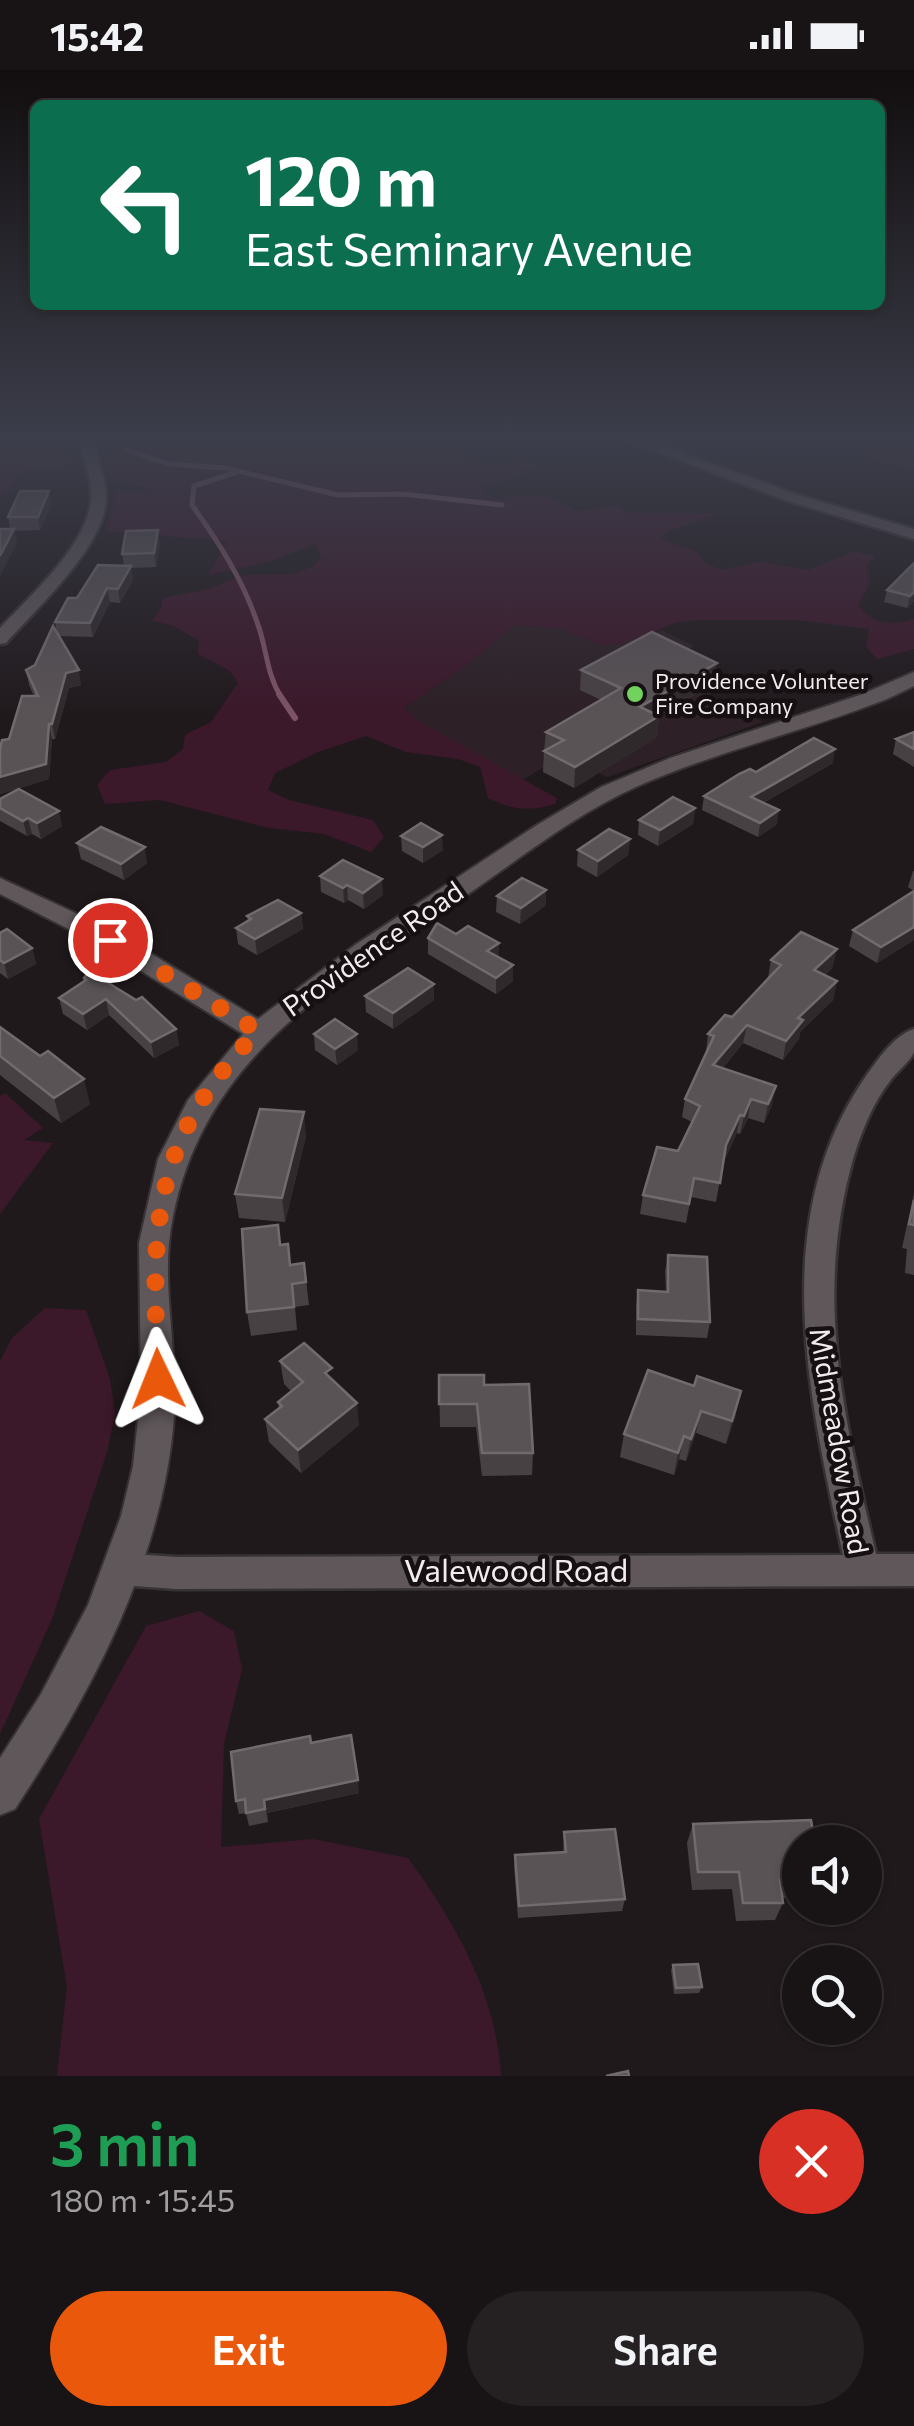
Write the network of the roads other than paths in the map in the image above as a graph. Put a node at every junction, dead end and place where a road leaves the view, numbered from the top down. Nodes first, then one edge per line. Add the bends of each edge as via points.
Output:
1 (86, 531) edge
2 (0, 639) edge
3 (914, 678) edge
4 (0, 885) edge
5 (258, 1031) junction
6 (914, 1037) edge
7 (119, 1569) junction
8 (862, 1570) junction
9 (914, 1570) edge
10 (0, 1794) edge

1 - 2 street
3 - 5 street, Providence Road via 610,790
4 - 5 street via 104,937
5 - 7 street, Providence Road via 198,1102 163,1192 153,1266 153,1450
6 - 8 street, Midmeadow Road via 877,1078 852,1125 831,1182 818,1250 818,1353
7 - 8 street, Valewood Road
7 - 10 street, Providence Road via 58,1701
8 - 9 street, Valewood Road

